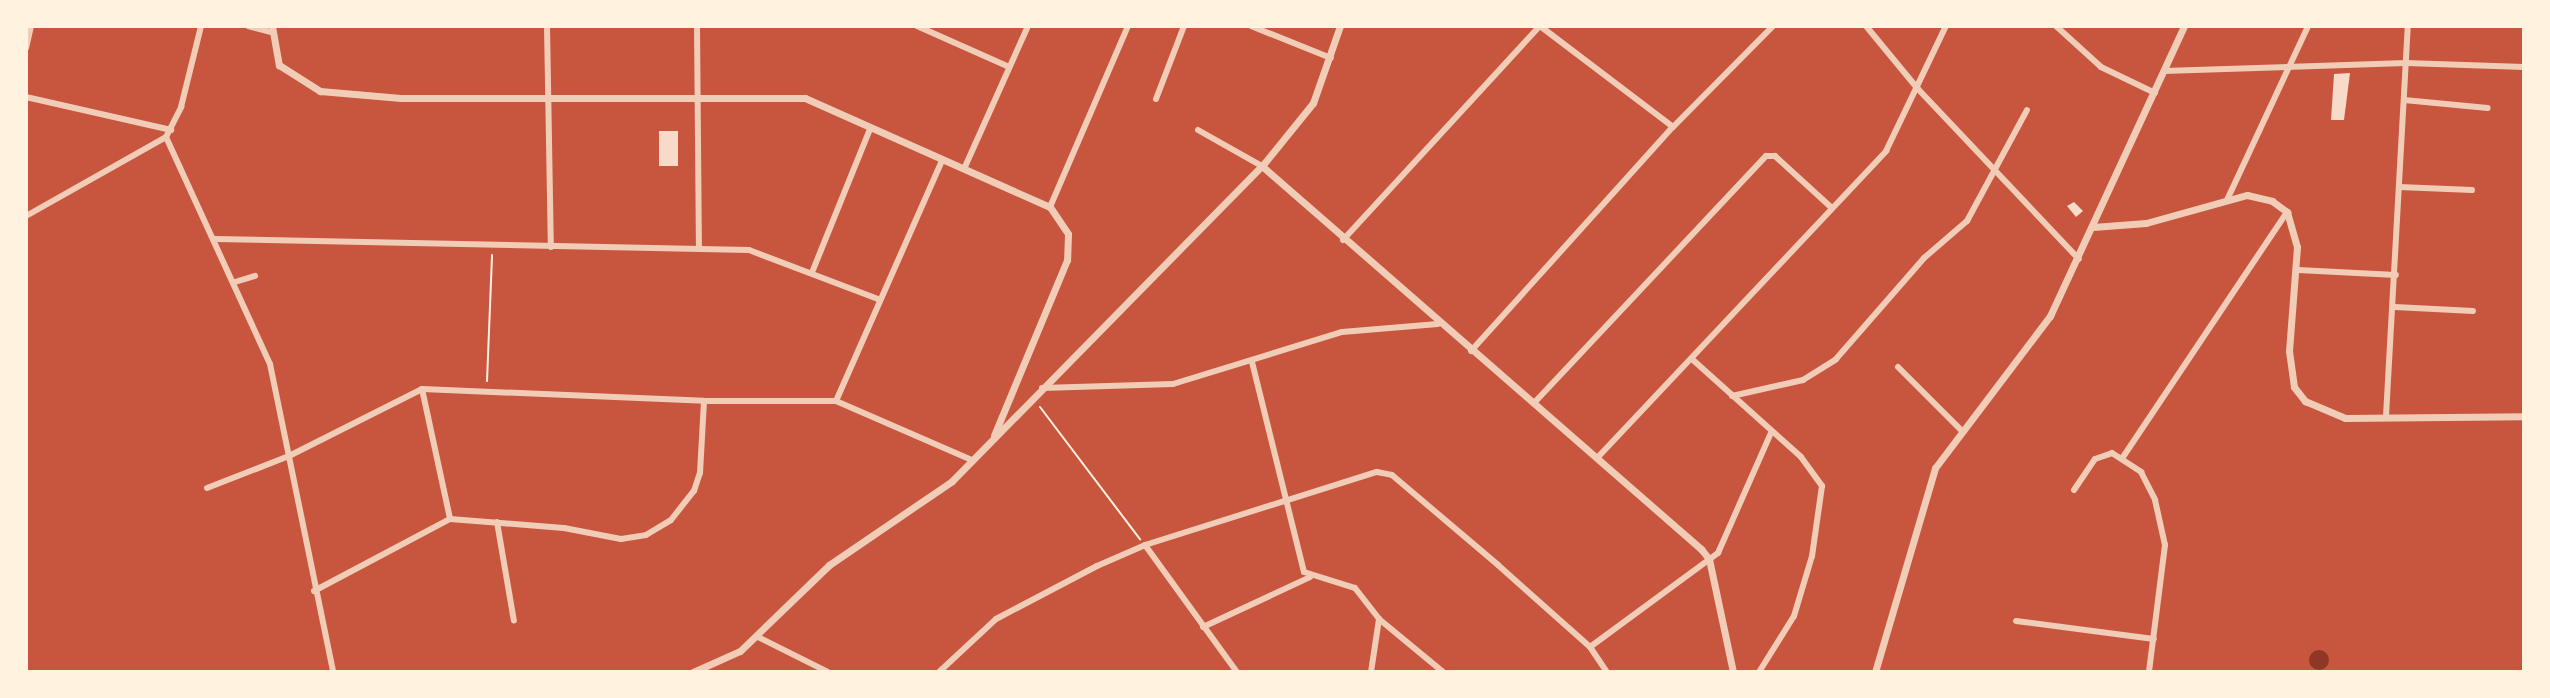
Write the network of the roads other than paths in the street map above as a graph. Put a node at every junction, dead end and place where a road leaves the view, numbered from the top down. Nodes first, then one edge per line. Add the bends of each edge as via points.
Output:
1 (31, 26) edge
2 (201, 26) edge
3 (248, 26) edge
4 (547, 26) edge
5 (697, 26) edge
6 (917, 26) edge
7 (1028, 26) edge
8 (1128, 26) edge
9 (1184, 26) edge
10 (1251, 26) edge
11 (1340, 26) edge
12 (1540, 26) edge
13 (1773, 26) edge
14 (1866, 26) edge
15 (1946, 26) edge
16 (2056, 26) edge
17 (2184, 26) edge
18 (2308, 26) edge
19 (2408, 26) edge
20 (272, 29) edge
21 (26, 48) edge
22 (1331, 58) junction
23 (2406, 63) junction
24 (1009, 67) junction
25 (2524, 67) edge
26 (2289, 68) junction
27 (2164, 71) junction
28 (1918, 89) junction
29 (2155, 93) junction
30 (547, 95) junction
31 (696, 96) junction
32 (26, 97) edge
33 (1156, 99) dead end
34 (2404, 100) junction
35 (2488, 108) dead end
36 (2027, 110) dead end
37 (1673, 127) junction
38 (870, 129) junction
39 (171, 130) junction
40 (1198, 130) dead end
41 (166, 137) junction
42 (942, 161) junction
43 (1262, 166) junction
44 (964, 169) junction
45 (1996, 174) junction
46 (2399, 187) junction
47 (2472, 190) dead end
48 (2227, 200) junction
49 (1050, 207) junction
50 (1832, 208) junction
51 (2287, 212) junction
52 (26, 216) edge
53 (2093, 227) junction
54 (215, 239) junction
55 (1343, 240) junction
56 (551, 247) junction
57 (699, 247) junction
58 (2079, 259) junction
59 (813, 270) junction
60 (2298, 270) junction
61 (2396, 275) junction
62 (255, 276) dead end
63 (235, 282) junction
64 (878, 299) junction
65 (2395, 307) junction
66 (2473, 311) dead end
67 (1438, 324) junction
68 (1471, 351) junction
69 (1693, 360) junction
70 (1252, 362) junction
71 (1898, 367) dead end
72 (1042, 388) junction
73 (422, 389) junction
74 (1732, 396) junction
75 (704, 401) junction
76 (836, 401) junction
77 (1534, 403) junction
78 (2386, 416) junction
79 (2524, 416) edge
80 (1961, 430) junction
81 (1771, 433) junction
82 (994, 435) junction
83 (289, 456) junction
84 (1599, 456) junction
85 (2123, 457) junction
86 (972, 460) junction
87 (207, 488) dead end
88 (2074, 490) dead end
89 (1282, 500) junction
90 (450, 519) junction
91 (497, 522) junction
92 (1145, 545) junction
93 (1709, 559) junction
94 (1307, 574) junction
95 (314, 591) junction
96 (1379, 619) junction
97 (514, 621) dead end
98 (2016, 621) dead end
99 (1203, 627) junction
100 (758, 637) junction
101 (2154, 639) junction
102 (1590, 647) junction
103 (333, 672) edge
104 (693, 672) edge
105 (828, 672) edge
106 (939, 672) edge
107 (1237, 672) edge
108 (1371, 672) edge
109 (1443, 672) edge
110 (1607, 672) edge
111 (1733, 672) edge
112 (1759, 672) edge
113 (1875, 672) edge
114 (2149, 672) edge

1 - 21 street
2 - 39 street
3 - 20 street
4 - 30 street
5 - 31 street
6 - 24 street
7 - 24 street
8 - 49 street
9 - 33 street
10 - 22 street
11 - 22 street
12 - 37 street
12 - 55 street
13 - 37 street
14 - 28 street
15 - 28 street
16 - 29 street via 2101,67
17 - 27 street
18 - 26 street
19 - 23 street
20 - 30 street via 274,55 282,69 320,91 401,98
22 - 43 street via 1313,103
23 - 25 street
23 - 26 street
23 - 34 street
24 - 44 street
26 - 27 street
26 - 48 street
27 - 29 street
28 - 45 street
28 - 50 street via 1886,151
29 - 53 street
30 - 31 street
30 - 56 street
31 - 38 street via 805,98
31 - 57 street
32 - 39 street
34 - 35 street
34 - 46 street
36 - 45 street
37 - 68 street
38 - 42 street
38 - 59 street
39 - 41 street
40 - 43 street
41 - 52 street
41 - 54 street
42 - 44 street
42 - 64 street
43 - 55 street
43 - 72 street
44 - 49 street
45 - 58 street
45 - 74 street via 1967,221 1924,258 1836,359 1803,380
46 - 47 street
46 - 61 street
48 - 51 street via 2256,195
48 - 53 street via 2146,223
49 - 82 street via 1068,234 1067,260
50 - 69 street
50 - 77 street via 1775,156 1763,158
51 - 60 street
51 - 85 street
53 - 58 street
54 - 56 street
54 - 63 street
55 - 67 street
56 - 57 street
57 - 59 street via 762,253
58 - 80 street via 2050,316
59 - 64 street
60 - 61 street
60 - 78 street via 2289,337 2294,387 2305,401 2330,416
61 - 65 street
62 - 63 street
63 - 83 street via 270,364
64 - 76 street
65 - 66 street
65 - 78 street
67 - 68 street
67 - 70 street via 1342,332
68 - 77 street
69 - 74 street
69 - 84 street
70 - 72 street via 1147,388
70 - 89 street
71 - 80 street
72 - 82 street
73 - 75 street
73 - 83 street
73 - 90 street
74 - 81 street
75 - 76 street
75 - 91 street via 700,473 683,506 659,528 621,539
76 - 86 street
77 - 84 street
78 - 79 street
80 - 113 street via 1935,468 1922,502
81 - 93 street via 1723,545
81 - 112 street via 1817,476 1822,498 1794,616
82 - 86 street
83 - 87 street
83 - 95 street
84 - 93 street
85 - 88 street via 2100,455
85 - 101 street via 2141,472 2164,522
86 - 100 street via 913,510 821,572
89 - 92 street
89 - 94 street
89 - 102 street via 1368,473 1392,475
90 - 91 street
90 - 95 street
91 - 97 street
92 - 99 street
92 - 106 street via 1035,595 996,619
93 - 102 street
93 - 111 street
94 - 96 street via 1355,588
94 - 99 street
95 - 103 street
96 - 108 street
96 - 109 street
98 - 101 street
99 - 107 street
100 - 104 street
100 - 105 street
101 - 114 street
102 - 110 street

